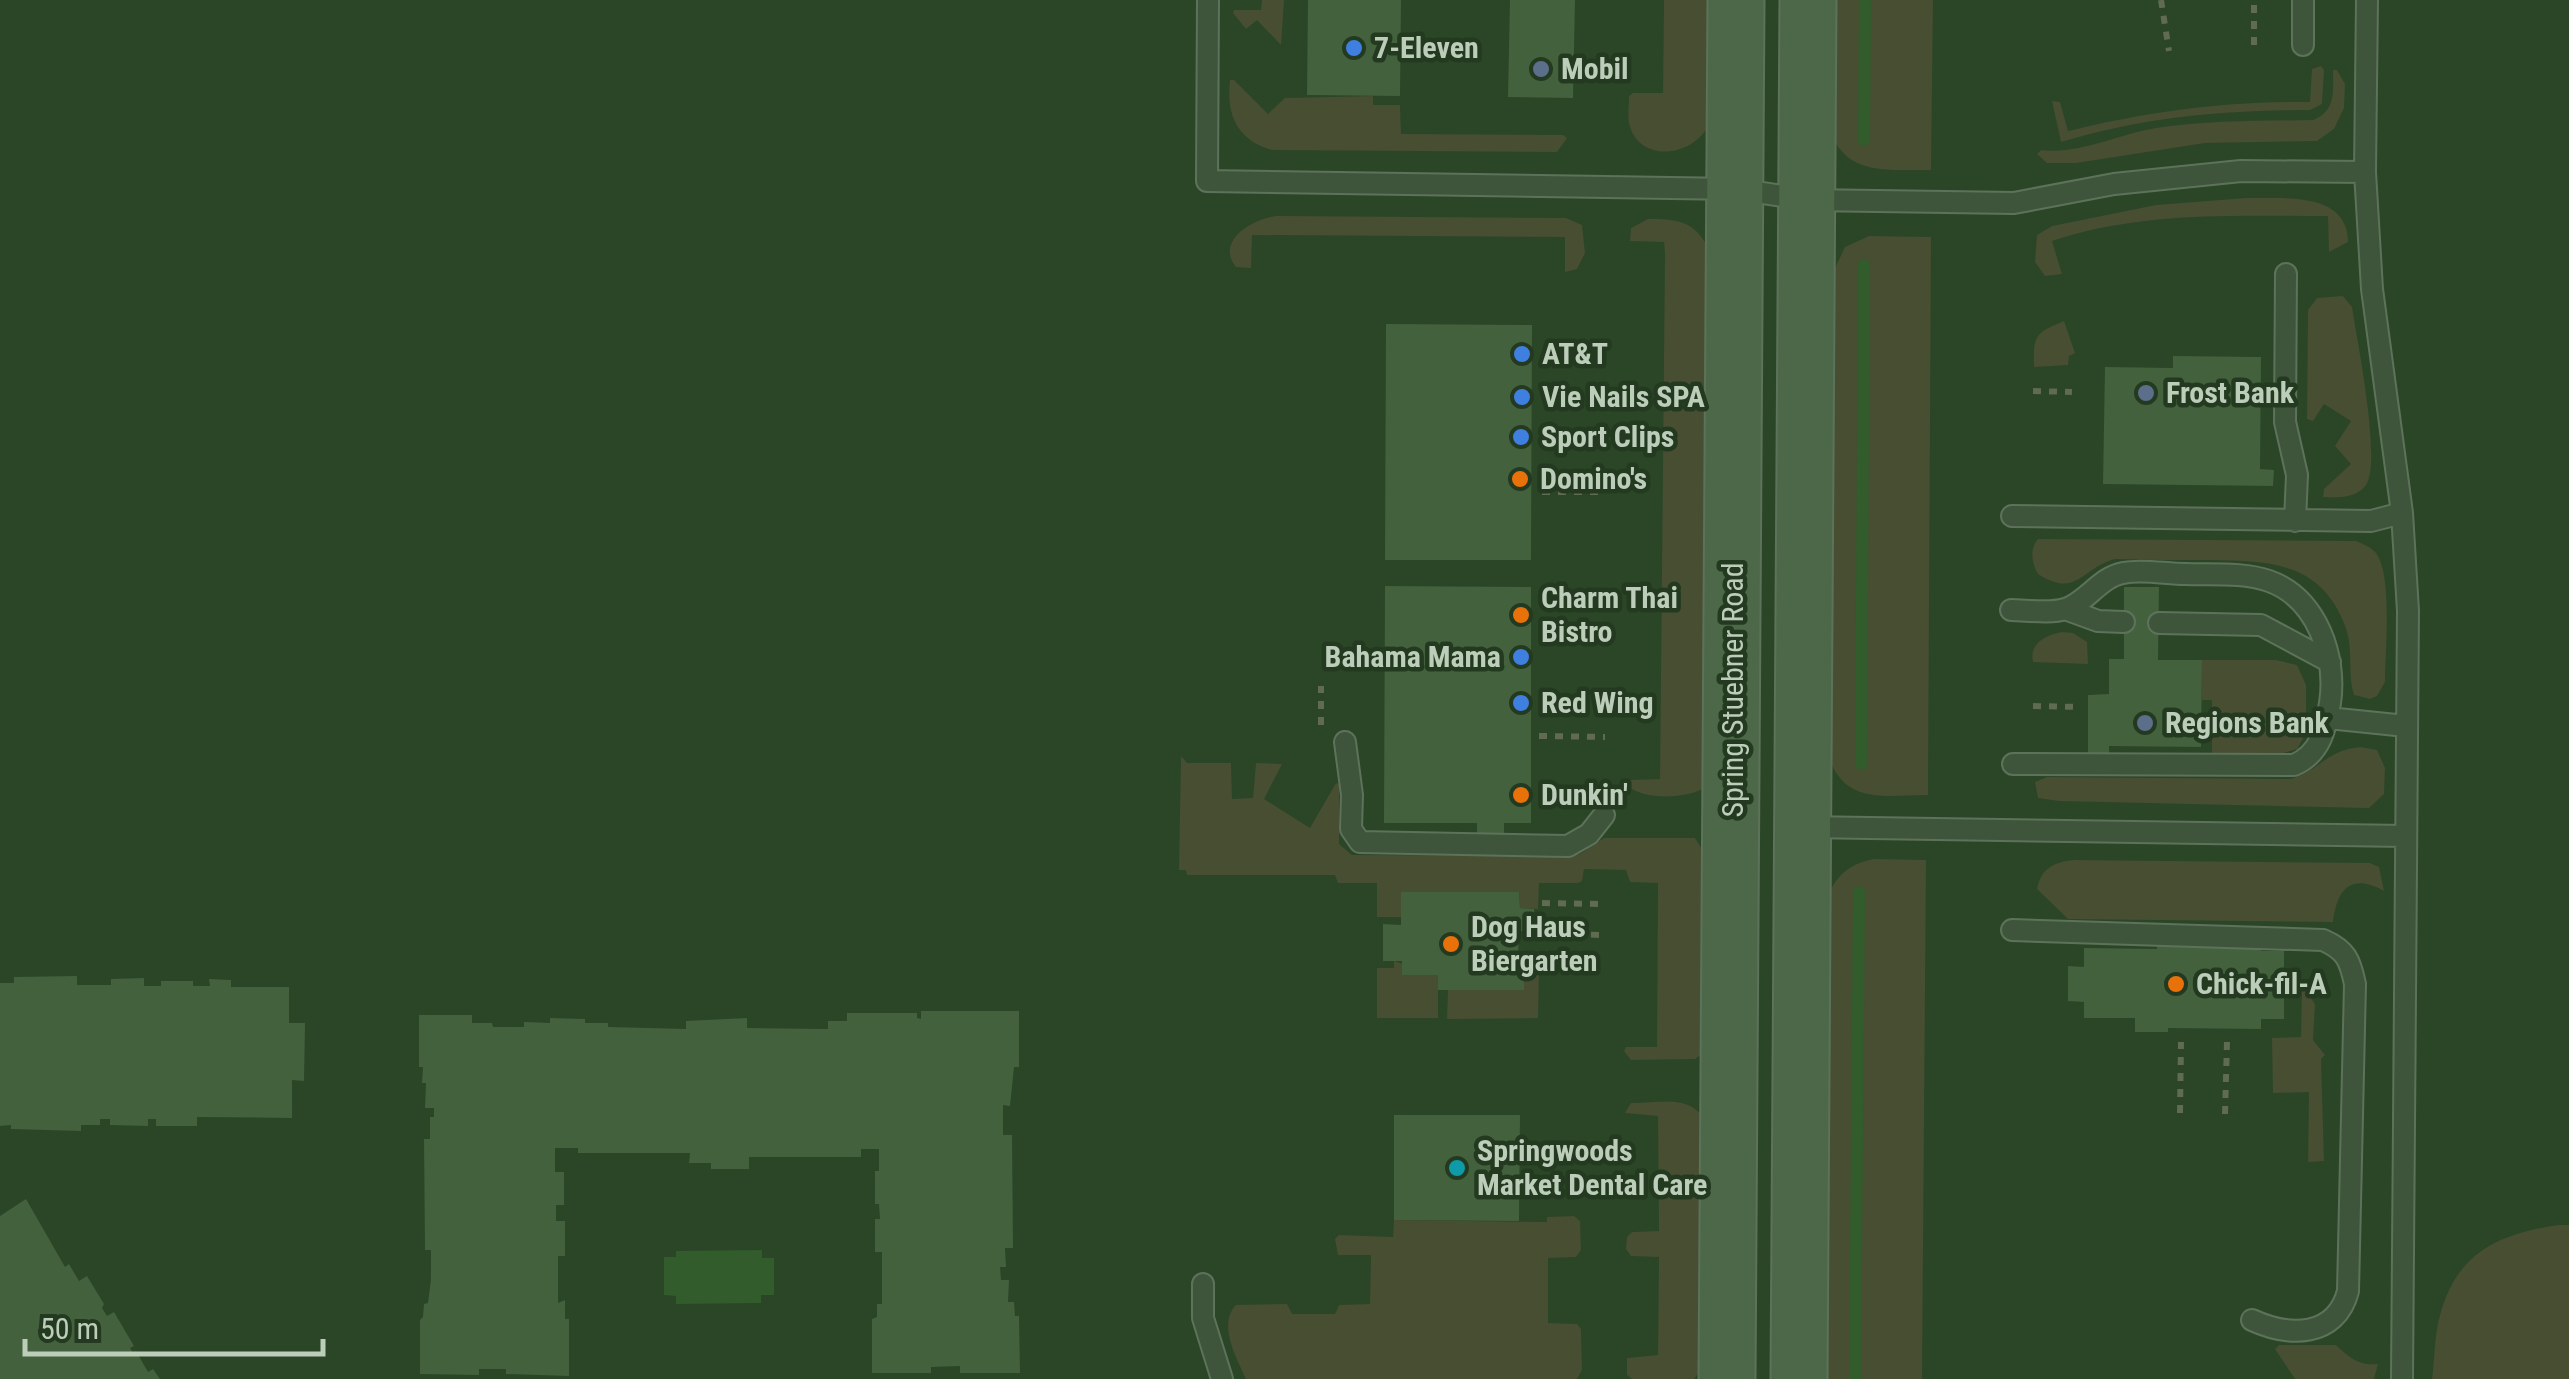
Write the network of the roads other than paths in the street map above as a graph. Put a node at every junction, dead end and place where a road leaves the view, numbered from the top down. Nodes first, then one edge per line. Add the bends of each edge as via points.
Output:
1 (1208, 0) edge
2 (1736, 0) edge
3 (1808, 0) edge
4 (2303, 0) edge
5 (2367, 0) edge
6 (2304, 46) dead end
7 (2365, 172) junction
8 (1736, 189) junction
9 (1808, 200) junction
10 (2286, 274) dead end
11 (2402, 512) junction
12 (2012, 516) dead end
13 (2294, 521) junction
14 (2065, 609) junction
15 (2010, 610) dead end
16 (2124, 622) dead end
17 (2159, 623) dead end
18 (2330, 662) junction
19 (2328, 718) junction
20 (2406, 726) junction
21 (1345, 742) dead end
22 (2012, 764) dead end
23 (1604, 815) dead end
24 (1804, 828) junction
25 (2406, 836) junction
26 (2012, 930) dead end
27 (1202, 1284) dead end
28 (2252, 1320) dead end
29 (1222, 1379) edge
30 (1727, 1379) edge
31 (1798, 1379) edge
32 (2402, 1379) edge

1 - 8 lane via 1207,181
2 - 8 main road, Spring Stuebner Road
3 - 9 main road
4 - 6 lane
5 - 7 lane
7 - 9 lane via 2241,171 2014,203
7 - 11 lane via 2372,289
8 - 9 lane
8 - 30 main road, Spring Stuebner Road
9 - 24 main road
10 - 13 lane via 2285,422 2297,475
11 - 13 lane via 2371,520
11 - 20 lane
12 - 13 lane
14 - 15 lane
14 - 16 lane
14 - 18 lane via 2123,573 2267,580 2283,587 2318,625
17 - 18 lane via 2261,625
18 - 19 lane
19 - 20 lane
19 - 22 lane via 2319,745 2294,765
20 - 25 lane
21 - 23 lane via 1351,829 1360,842 1568,846
24 - 25 lane
24 - 31 main road
25 - 32 lane
26 - 28 lane via 2323,940 2350,960 2355,984 2344,1307 2311,1330 2274,1330
27 - 29 lane via 1203,1318

